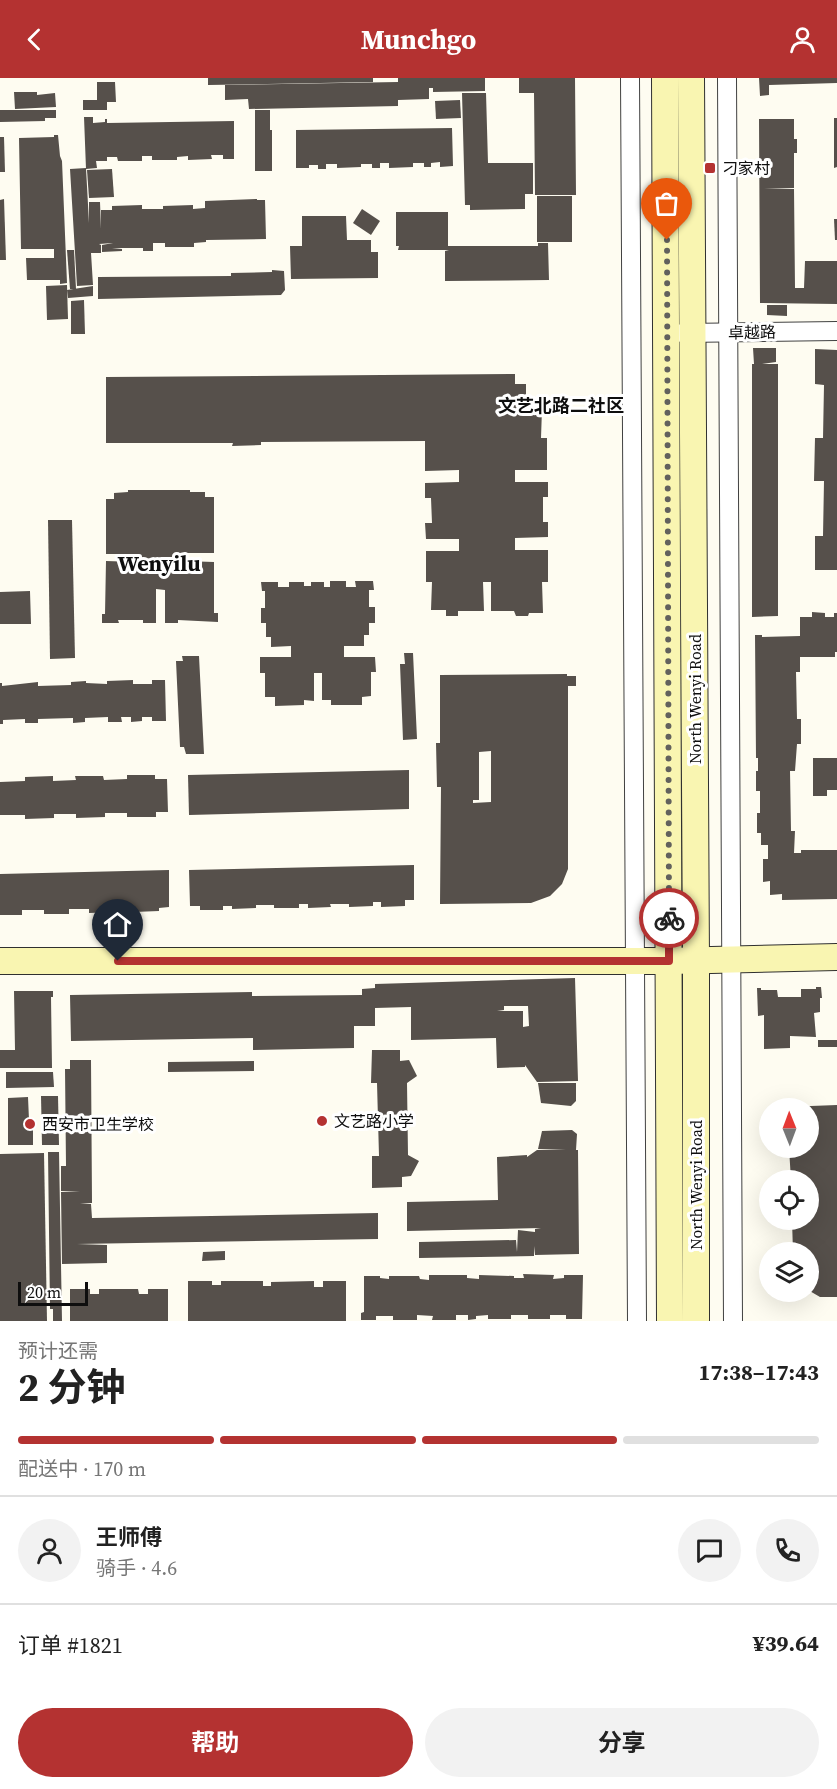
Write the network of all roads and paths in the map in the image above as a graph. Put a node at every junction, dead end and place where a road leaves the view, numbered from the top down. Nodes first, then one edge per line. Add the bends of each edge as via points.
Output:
1 (630, 78) edge
2 (665, 78) edge
3 (691, 78) edge
4 (727, 78) edge
5 (837, 331) edge
6 (729, 332) junction
7 (680, 333) junction
8 (837, 957) edge
9 (731, 959) junction
10 (696, 960) junction
11 (0, 961) edge
12 (635, 961) junction
13 (669, 961) junction
14 (637, 1321) edge
15 (670, 1321) edge
16 (696, 1321) edge
17 (733, 1321) edge

1 - 12 street
2 - 7 main road, North Wenyi Road
3 - 7 main road, North Wenyi Road
4 - 6 street
5 - 6 street, 卓越路
6 - 7 street, 卓越路
6 - 9 street
7 - 10 main road, North Wenyi Road
7 - 13 main road, North Wenyi Road
8 - 9 main road
9 - 10 main road
9 - 17 street
10 - 13 main road
10 - 16 main road, North Wenyi Road
11 - 12 main road
12 - 13 main road
12 - 14 street
13 - 15 main road, North Wenyi Road

